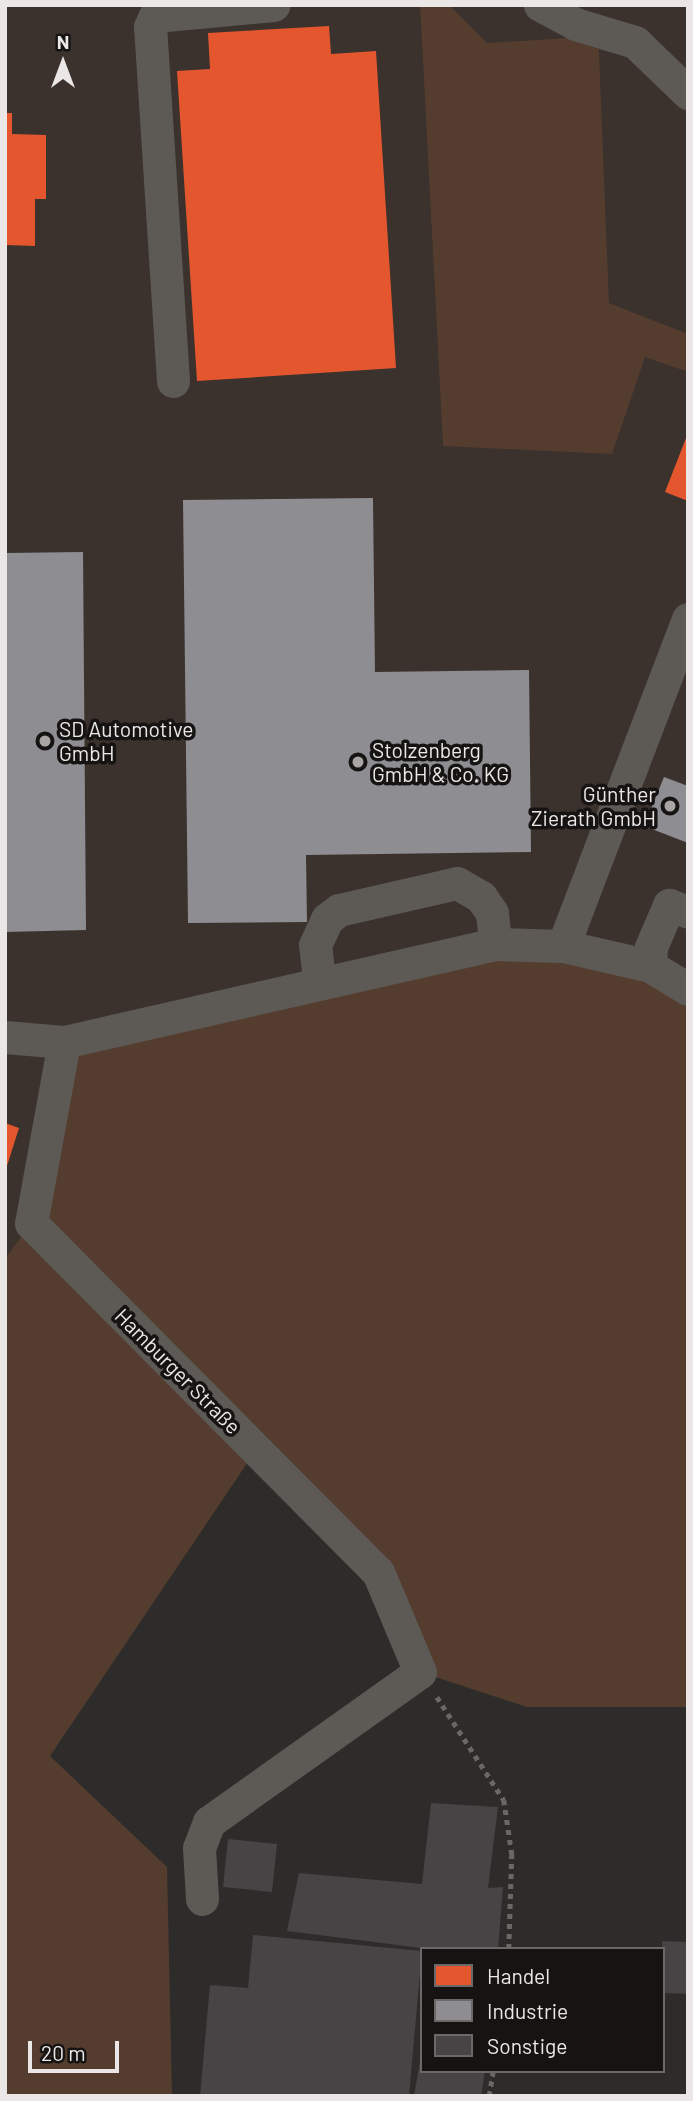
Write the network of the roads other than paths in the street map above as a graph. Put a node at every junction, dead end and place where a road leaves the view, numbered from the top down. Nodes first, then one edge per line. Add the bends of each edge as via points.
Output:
1 (273, 5) edge
2 (540, 5) edge
3 (688, 93) edge
4 (173, 380) dead end
5 (688, 619) edge
6 (688, 912) edge
7 (495, 944) junction
8 (563, 946) junction
9 (650, 966) junction
10 (319, 981) junction
11 (688, 989) edge
12 (5, 1037) edge
13 (64, 1042) junction
14 (202, 1899) dead end

1 - 4 street via 155,16 149,27
2 - 3 street via 575,24 635,42
5 - 8 street
6 - 9 street via 669,905 651,947
7 - 8 street
7 - 10 street
7 - 10 street via 492,913 481,897 457,883 339,910 327,919 315,945
8 - 9 street
9 - 11 street
10 - 13 street
12 - 13 street
13 - 14 street, Hamburger Straße via 31,1223 379,1572 420,1672 209,1822 199,1848

